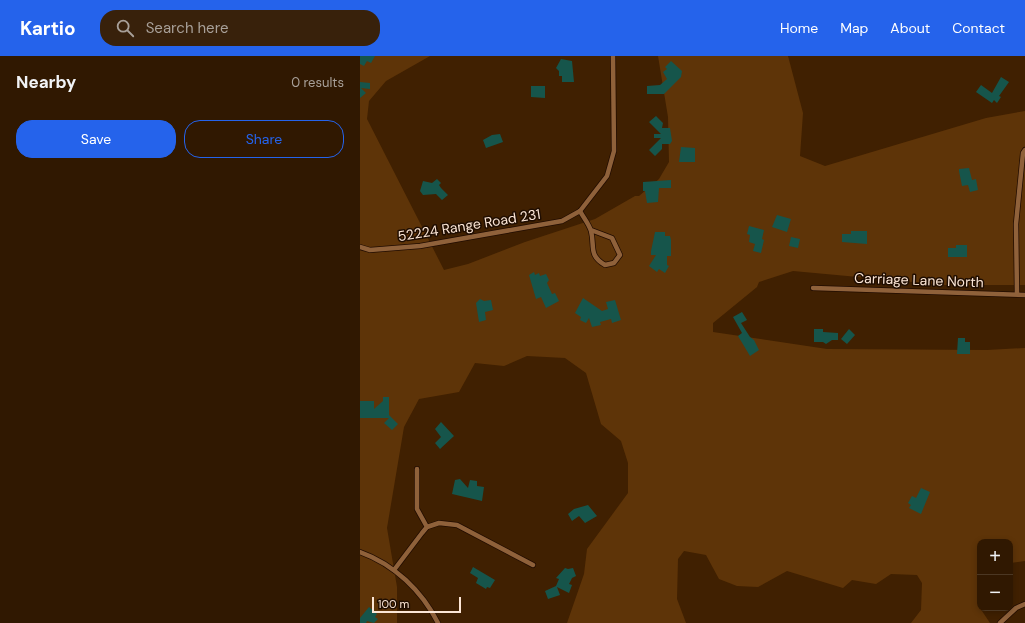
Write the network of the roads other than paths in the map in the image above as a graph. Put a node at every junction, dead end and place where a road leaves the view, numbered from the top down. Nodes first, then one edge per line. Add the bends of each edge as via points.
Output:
1 (613, 56) edge
2 (1025, 150) edge
3 (580, 211) junction
4 (591, 230) junction
5 (360, 248) edge
6 (813, 288) dead end
7 (1017, 294) junction
8 (1025, 295) edge
9 (417, 469) dead end
10 (428, 527) junction
11 (360, 552) edge
12 (533, 565) dead end
13 (394, 570) junction
14 (1025, 604) edge
15 (438, 623) edge
16 (1000, 623) edge

1 - 3 street, 52224 Range Road 231 via 614,151 607,176
2 - 7 street via 1016,224
3 - 4 street
3 - 5 street, 52224 Range Road 231 via 562,221 420,246 370,250
4 - 4 street via 593,252 598,260 605,265 614,263 620,255 612,238
6 - 7 street, Carriage Lane North
7 - 8 street, Carriage Lane North
9 - 10 street via 417,509
10 - 12 street via 439,523 457,525
10 - 13 street
11 - 13 street
13 - 15 street via 425,601
14 - 16 street via 1016,608

